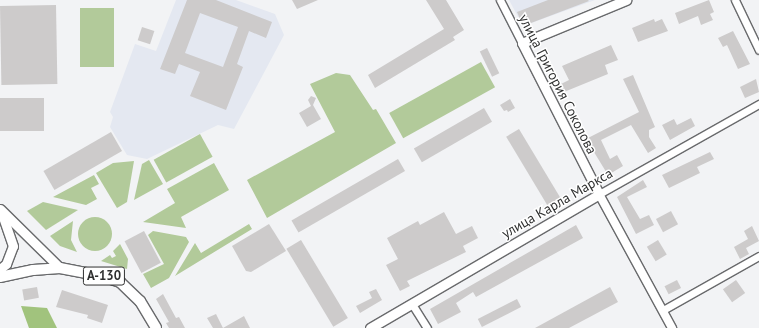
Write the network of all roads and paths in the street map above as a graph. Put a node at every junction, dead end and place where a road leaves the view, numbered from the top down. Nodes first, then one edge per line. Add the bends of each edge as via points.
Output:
1 (500, 0) edge
2 (626, 0) edge
3 (735, 0) edge
4 (522, 43) junction
5 (759, 50) edge
6 (759, 104) edge
7 (599, 194) junction
8 (0, 210) edge
9 (759, 256) edge
10 (60, 268) junction
11 (0, 269) edge
12 (0, 277) edge
13 (412, 304) junction
14 (663, 310) junction
15 (156, 328) edge
16 (370, 328) edge
17 (427, 328) edge
18 (672, 328) edge

1 - 4 street, улица Григория Соколова
2 - 4 main road
3 - 5 street
4 - 7 main road, улица Григория Соколова
6 - 7 street, улица Карла Маркса
7 - 13 main road, улица Карла Маркса
7 - 14 street, улица Григория Соколова
8 - 10 main road
8 - 11 main road via 13,246 6,264
9 - 14 street
10 - 12 main road, А-130 via 33,270
10 - 15 main road, А-130 via 83,271 120,282 140,301
13 - 16 main road, улица Карла Маркса
13 - 17 street
14 - 18 street, улица Григория Соколова

